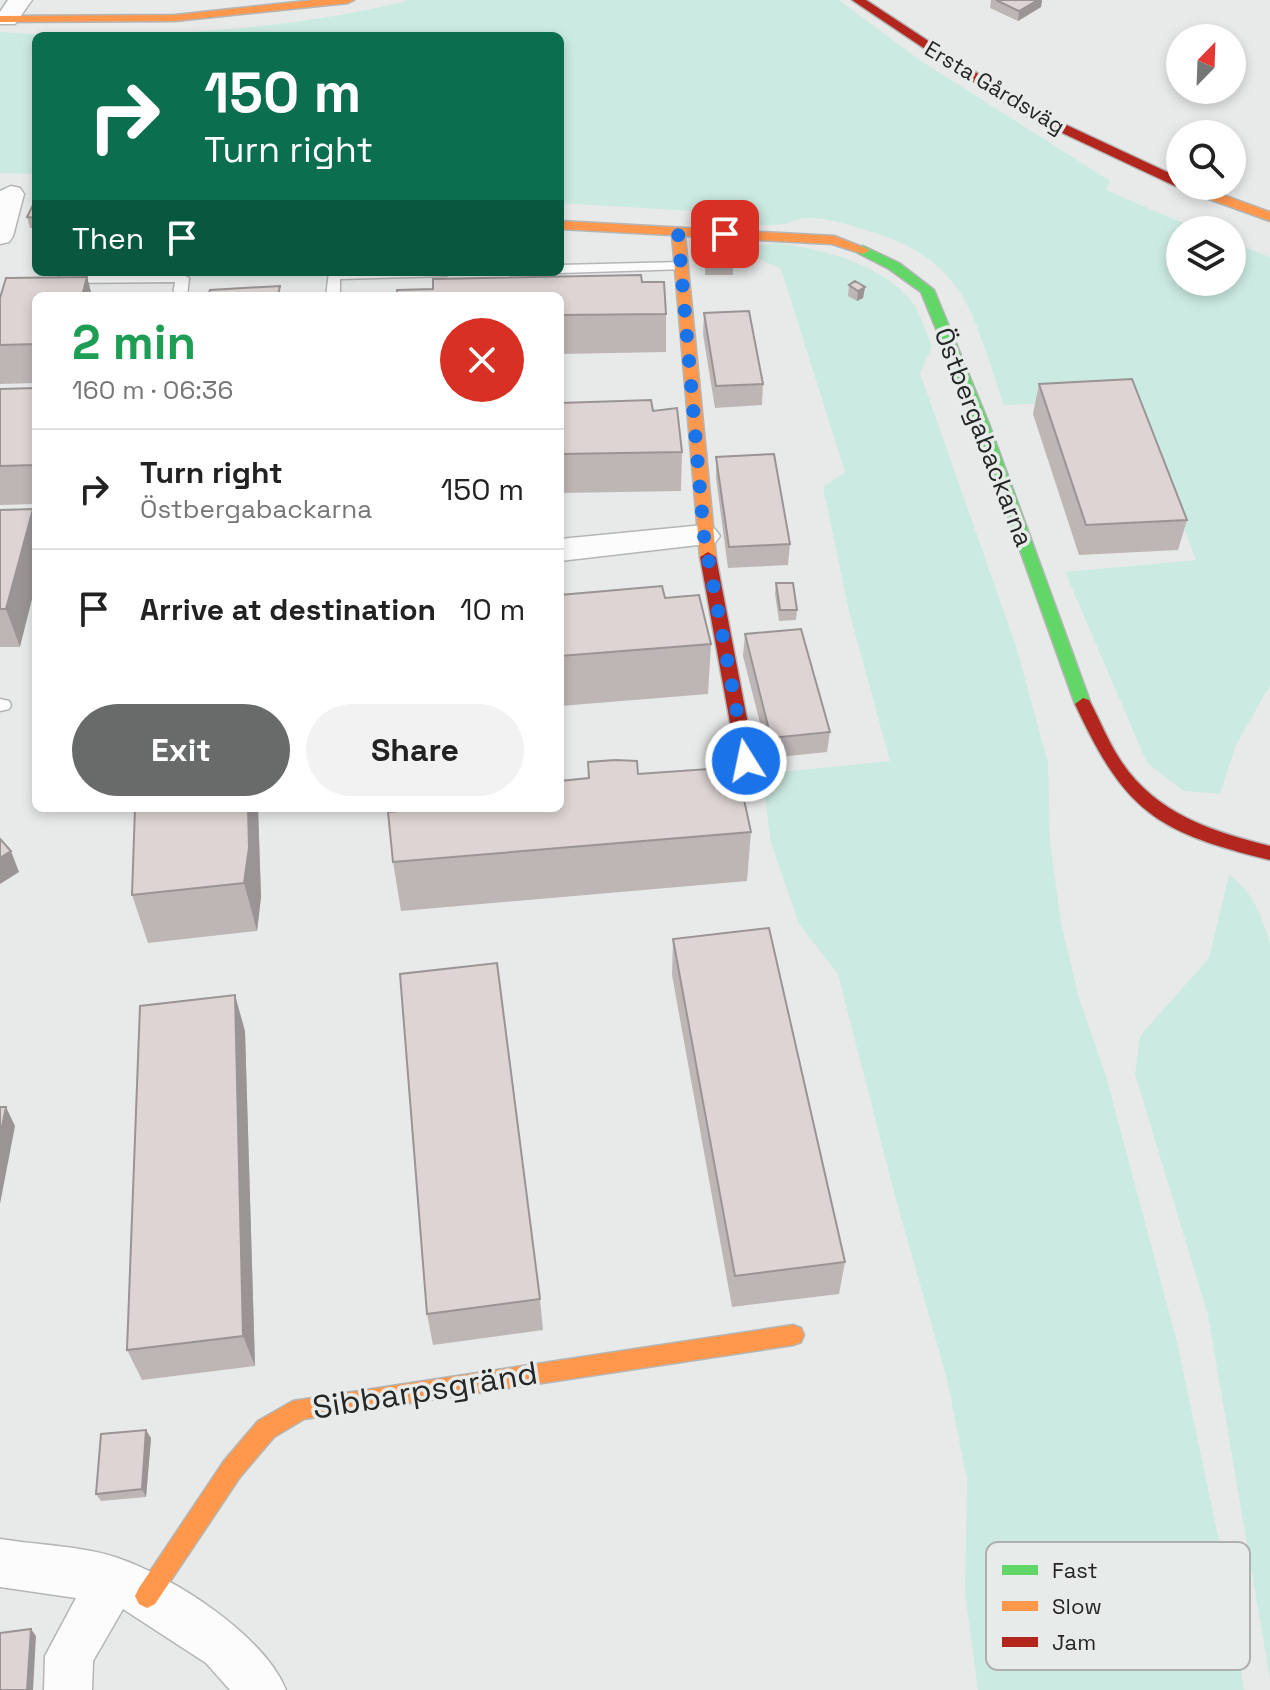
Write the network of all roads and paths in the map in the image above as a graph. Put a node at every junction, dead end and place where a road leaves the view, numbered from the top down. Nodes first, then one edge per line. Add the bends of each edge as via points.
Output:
1 (348, 0) edge
2 (858, 0) edge
3 (9, 13) edge
4 (1166, 176) edge
5 (16, 194) edge
6 (1224, 200) edge
7 (1270, 217) edge
8 (564, 225) edge
9 (678, 232) junction
10 (0, 236) edge
11 (682, 266) junction
12 (564, 269) edge
13 (47, 279) edge
14 (180, 292) edge
15 (704, 536) junction
16 (564, 550) edge
17 (746, 761) dead end
18 (1270, 853) edge
19 (793, 1335) dead end
20 (0, 1563) edge
21 (130, 1588) junction
22 (68, 1690) edge
23 (262, 1690) edge

1 - 3 street via 151,21
2 - 4 street, Ersta Gårdsväg via 1026,111
5 - 10 street
6 - 7 street
8 - 9 street, Östbergabackarna
9 - 11 street
9 - 18 street, Östbergabackarna via 834,240 885,259 927,290 1107,758 1145,804 1189,833
11 - 12 lane
11 - 15 street
13 - 14 lane via 182,278
15 - 16 street
15 - 17 street
19 - 21 street, Sibbarpsgränd via 301,1409 266,1429
20 - 21 street
21 - 22 street via 69,1656
21 - 23 street via 223,1646

